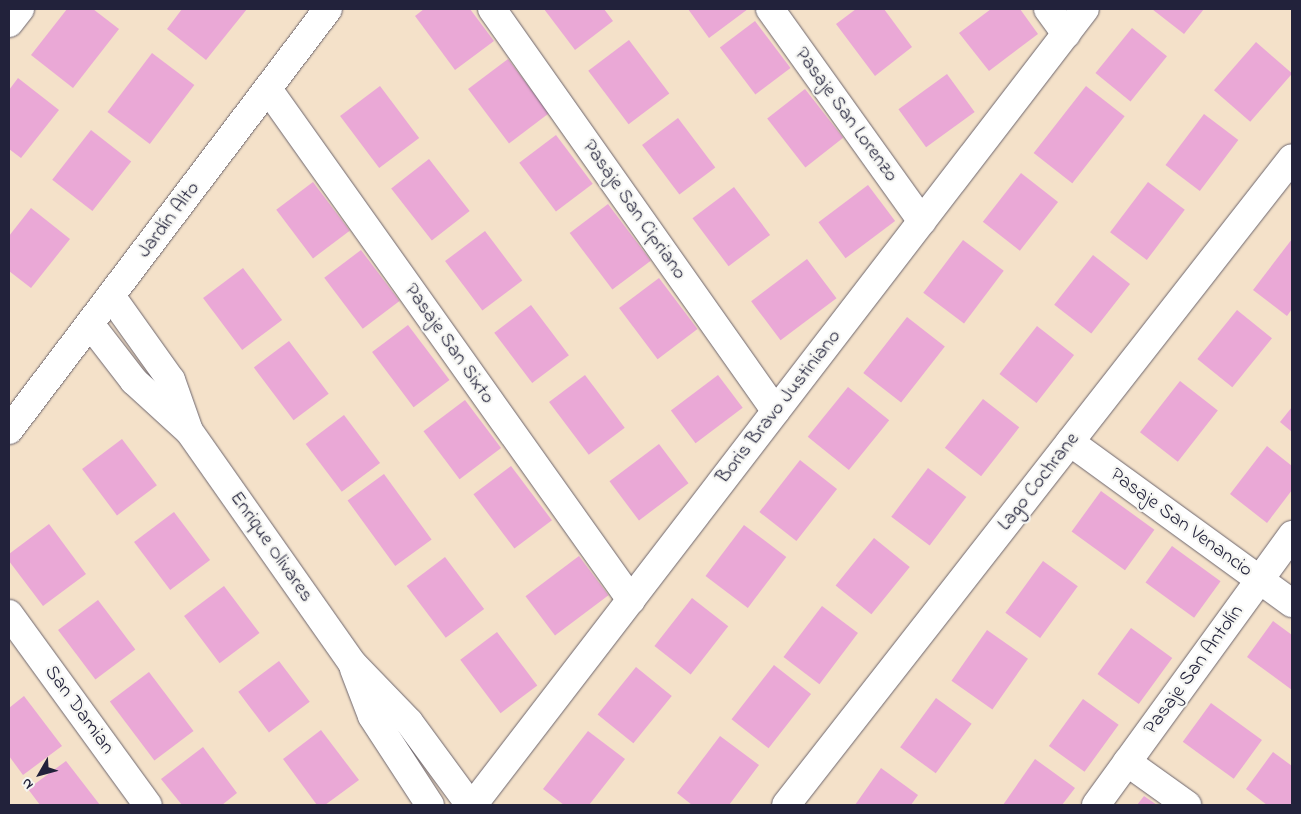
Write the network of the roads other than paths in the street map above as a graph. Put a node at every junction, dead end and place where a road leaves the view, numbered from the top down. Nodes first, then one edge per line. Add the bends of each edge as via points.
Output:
1 (20, 9) edge
2 (328, 9) edge
3 (492, 9) edge
4 (770, 9) edge
5 (1048, 9) edge
6 (1085, 9) edge
7 (9, 23) edge
8 (1066, 34) junction
9 (268, 88) junction
10 (1292, 158) edge
11 (922, 221) junction
12 (111, 296) junction
13 (90, 324) junction
14 (776, 411) junction
15 (9, 430) edge
16 (189, 431) junction
17 (1070, 442) junction
18 (1292, 535) edge
19 (1260, 580) junction
20 (631, 600) junction
21 (1292, 603) edge
22 (9, 614) edge
23 (352, 663) junction
24 (1127, 762) junction
25 (148, 805) edge
26 (430, 805) edge
27 (472, 805) edge
28 (786, 805) edge
29 (1096, 805) edge
30 (1187, 805) edge

1 - 7 street
2 - 9 street, Jardín Alto
3 - 14 street, Pasaje San Cipriano
4 - 11 street, Pasaje San Lorenzo
5 - 8 street
6 - 8 street, Boris Bravo Justiniano
8 - 11 street, Boris Bravo Justiniano
9 - 12 street, Jardín Alto
9 - 20 street, Pasaje San Sixto
10 - 17 street, Lago Cochrane
11 - 14 street, Boris Bravo Justiniano
12 - 13 street, Jardín Alto
12 - 16 street, Enrique Olivares via 172,380
13 - 15 street, Jardín Alto
13 - 16 street, Enrique Olivares via 134,381
14 - 20 street, Boris Bravo Justiniano
16 - 23 street, Enrique Olivares
17 - 19 street, Pasaje San Venancio
17 - 28 street, Lago Cochrane
18 - 19 street, Pasaje San Antolín
19 - 21 street, Pasaje San Venancio
19 - 24 street, Pasaje San Antolín
20 - 27 street, Boris Bravo Justiniano
22 - 25 street, San Damian
23 - 26 street, Enrique Olivares via 372,716
23 - 27 street, Enrique Olivares via 410,722
24 - 29 street, Pasaje San Antolín
24 - 30 street

